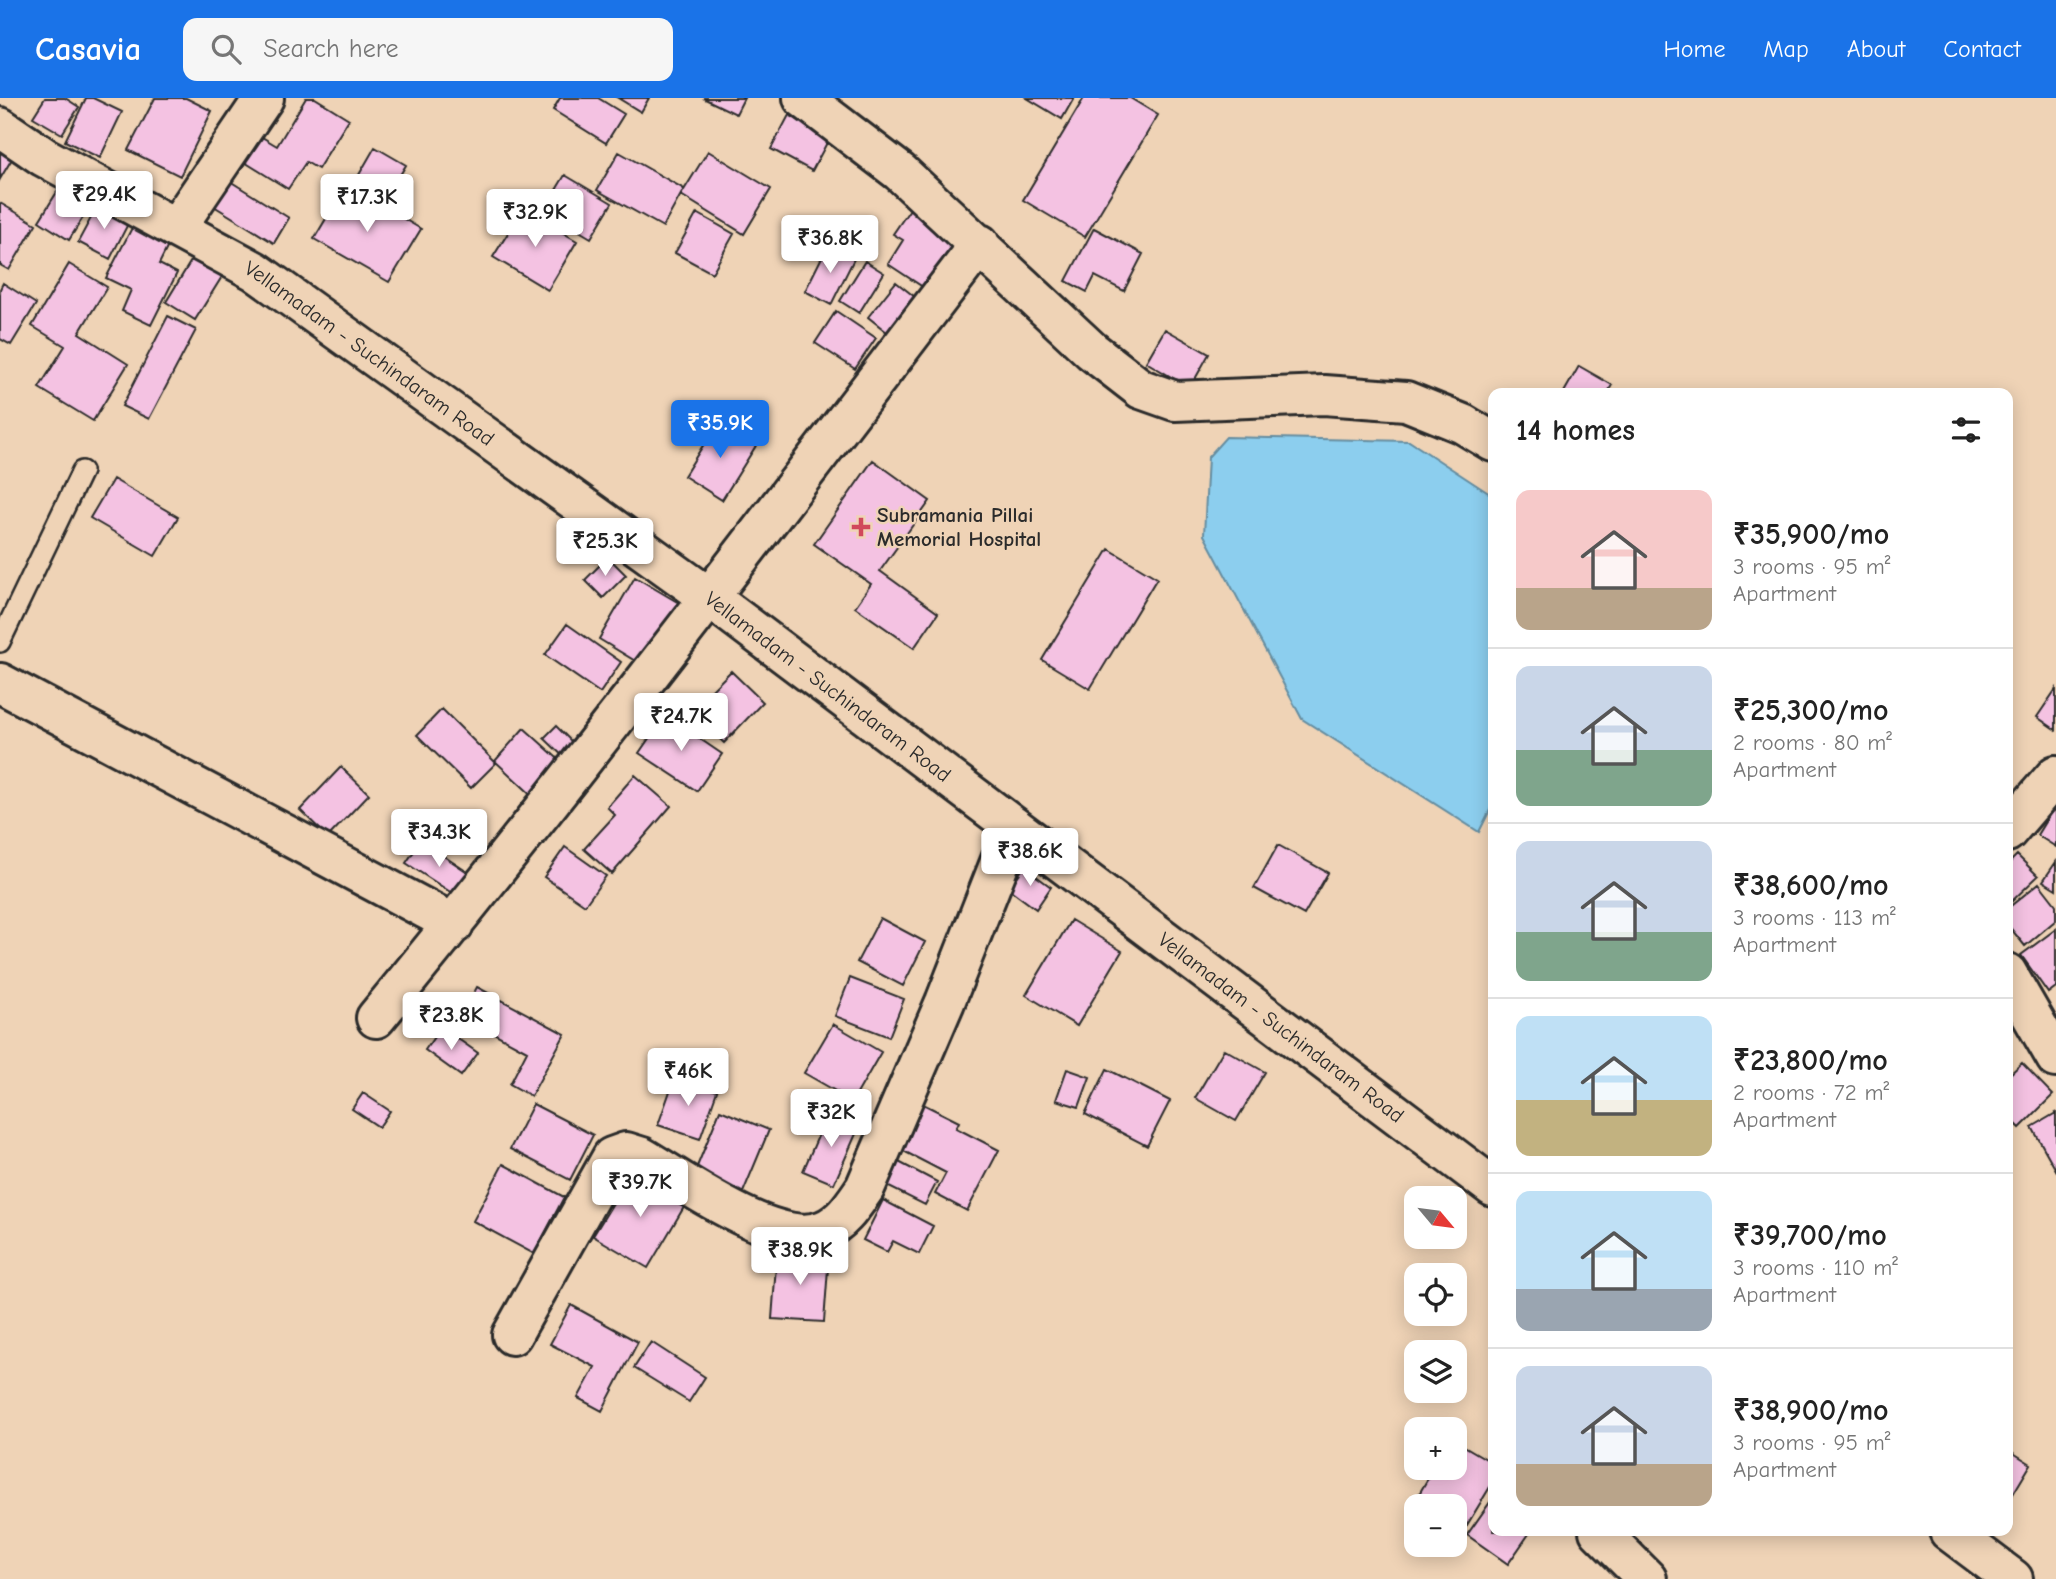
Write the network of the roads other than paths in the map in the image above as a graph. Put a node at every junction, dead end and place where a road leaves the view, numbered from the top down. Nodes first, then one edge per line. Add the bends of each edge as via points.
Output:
1 (264, 98) edge
2 (803, 98) edge
3 (0, 127) edge
4 (176, 228) junction
5 (980, 244) junction
6 (1488, 439) edge
7 (82, 471) dead end
8 (709, 598) junction
9 (0, 642) edge
10 (0, 684) edge
11 (2056, 775) edge
12 (2013, 825) edge
13 (1014, 827) junction
14 (454, 924) junction
15 (2013, 983) edge
16 (376, 1018) dead end
17 (2056, 1058) edge
18 (1488, 1183) edge
19 (512, 1335) dead end
20 (1604, 1536) edge
21 (1957, 1536) edge
22 (1647, 1579) edge
23 (2013, 1579) edge

1 - 4 street
2 - 5 street via 900,172
3 - 4 street, Vellamadam - Suchindaram Road via 44,157
4 - 8 street, Vellamadam - Suchindaram Road via 255,271
5 - 6 street via 1092,351 1141,388 1175,401 1324,395 1406,401
5 - 8 street
7 - 9 lane
8 - 13 street, Vellamadam - Suchindaram Road
8 - 14 street
10 - 14 street
11 - 12 street
13 - 18 street, Vellamadam - Suchindaram Road
13 - 19 street via 870,1176 846,1215 823,1231 795,1234 768,1228 642,1157 619,1154 601,1172
14 - 16 street
15 - 17 street
20 - 22 street
21 - 23 street

